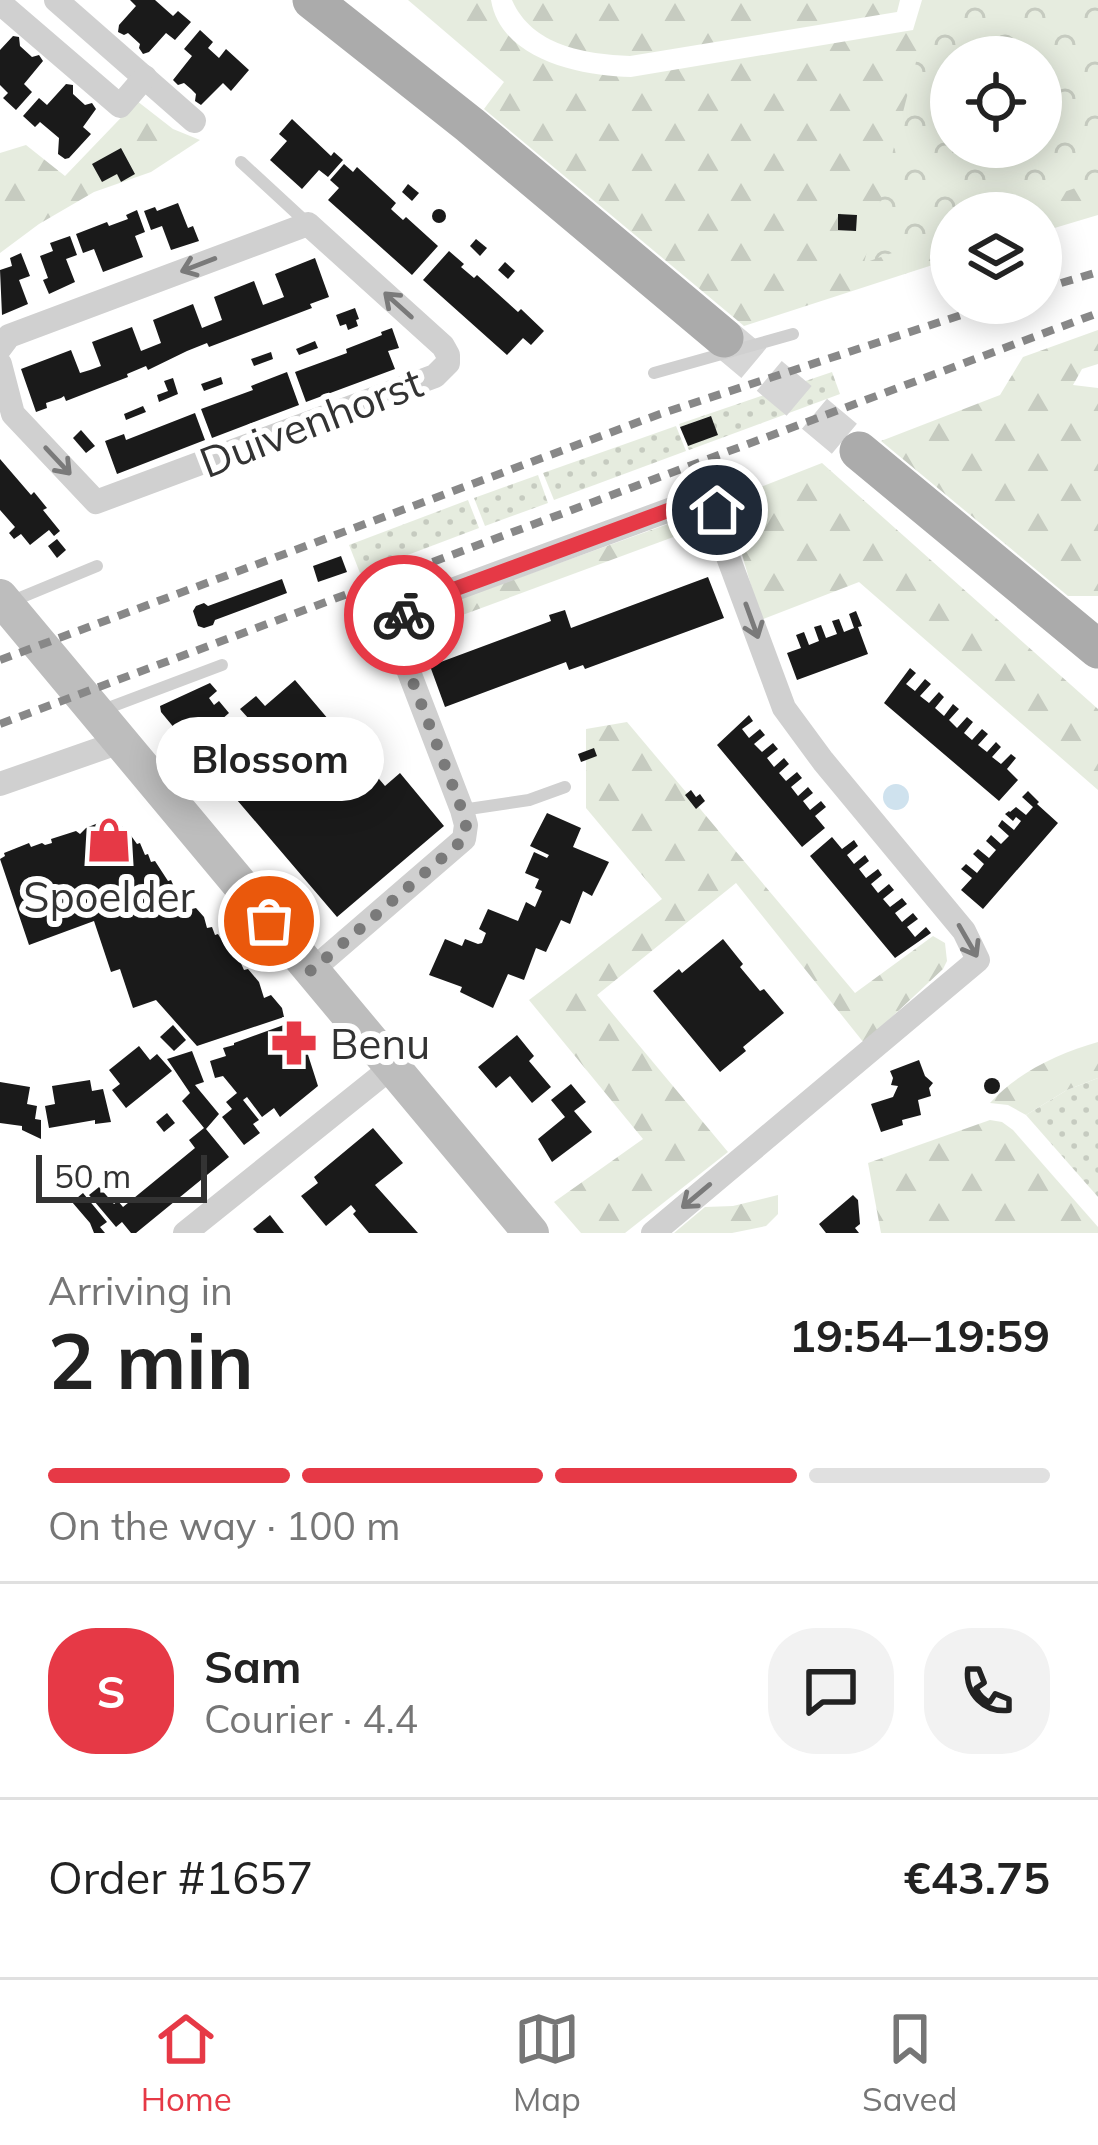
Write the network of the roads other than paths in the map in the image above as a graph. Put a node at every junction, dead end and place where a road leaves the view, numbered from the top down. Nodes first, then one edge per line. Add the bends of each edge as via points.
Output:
1 (56, 0) edge
2 (313, 0) edge
3 (335, 0) edge
4 (0, 3) edge
5 (145, 77) junction
6 (194, 121) dead end
7 (470, 125) junction
8 (241, 162) dead end
9 (308, 224) junction
10 (793, 334) dead end
11 (724, 338) tunnel mouth
12 (0, 348) edge
13 (0, 364) edge
14 (654, 373) dead end
15 (7, 420) edge
16 (859, 451) tunnel mouth
17 (97, 566) dead end
18 (3, 601) edge
19 (1098, 649) edge
20 (222, 665) dead end
21 (94, 713) junction
22 (120, 742) junction
23 (0, 784) edge
24 (565, 787) dead end
25 (462, 810) junction
26 (311, 971) junction
27 (392, 1067) junction
28 (185, 1233) edge
29 (531, 1233) edge
30 (652, 1233) edge

1 - 5 street
2 - 7 main road
3 - 7 main road
4 - 5 street via 120,106
5 - 6 street
7 - 11 main road
8 - 9 lane, Duivenhorst
9 -> 12 street via 9,336
15 -> 9 street, Duivenhorst via 96,502 442,372 443,346
10 - 14 lane
13 - 15 street, Duivenhorst
16 - 19 main road
17 - 18 lane
18 - 21 main road
20 - 21 lane
21 - 22 main road
22 - 23 street
22 - 26 main road
24 - 25 lane
25 - 26 street via 464,839
25 -> 30 street via 399,646 400,619 414,604 672,509 717,510 784,708 979,960
26 - 27 main road
27 - 28 street
27 - 29 main road

